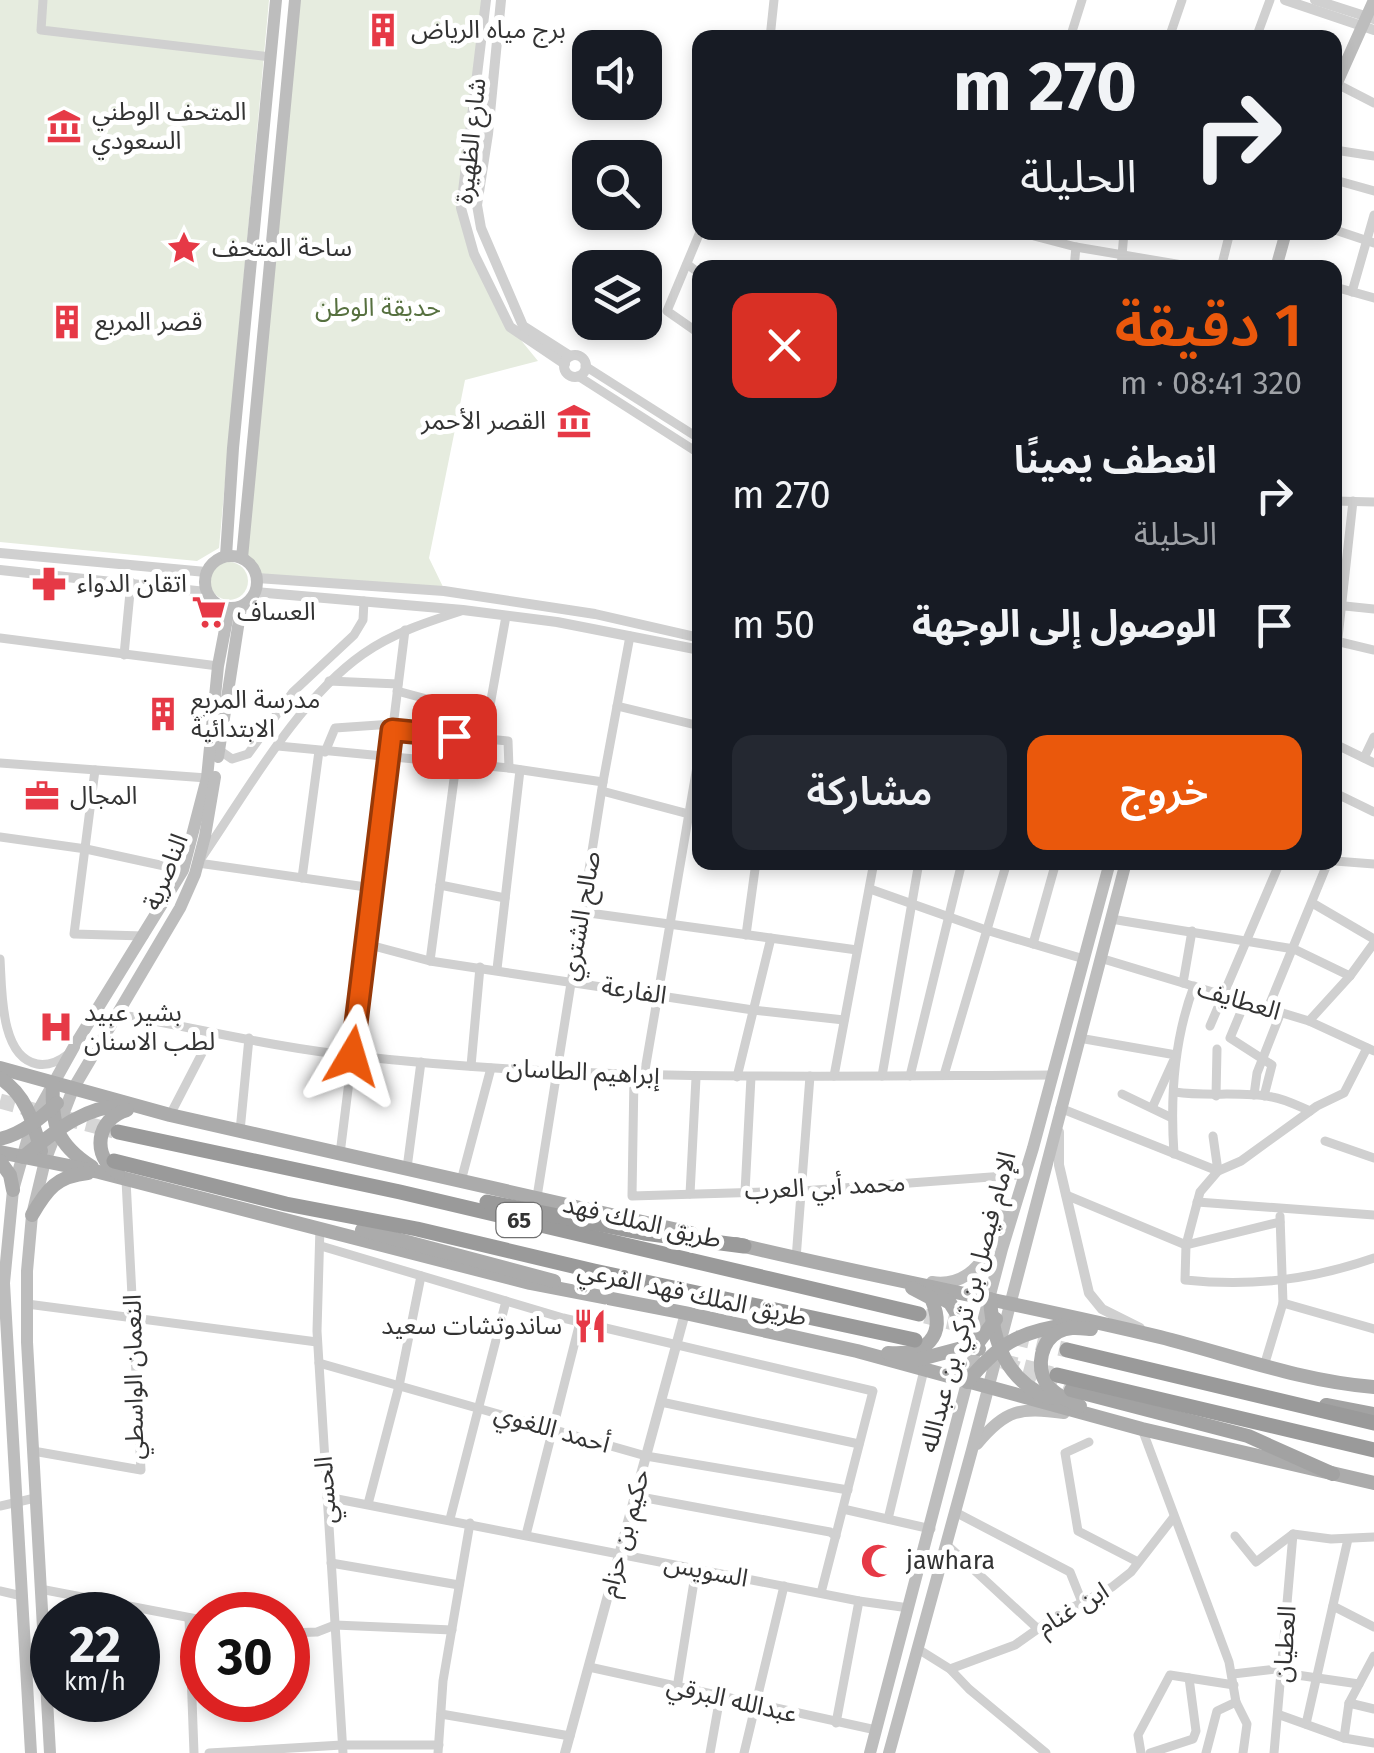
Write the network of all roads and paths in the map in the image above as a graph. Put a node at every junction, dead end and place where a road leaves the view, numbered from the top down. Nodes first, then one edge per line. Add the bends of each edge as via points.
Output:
1 (43, 0) edge
2 (276, 0) edge
3 (295, 0) edge
4 (486, 0) edge
5 (501, 0) edge
6 (774, 0) edge
7 (1082, 0) edge
8 (1182, 0) edge
9 (1270, 0) edge
10 (1285, 0) edge
11 (1316, 0) edge
12 (1374, 0) edge
13 (1365, 17) edge
14 (771, 30) edge
15 (1073, 30) edge
16 (1172, 30) edge
17 (1259, 30) edge
18 (1342, 55) edge
19 (271, 57) junction
20 (1342, 72) edge
21 (1342, 89) edge
22 (268, 98) junction
23 (284, 99) junction
24 (1374, 103) edge
25 (1342, 151) edge
26 (1374, 156) edge
27 (1342, 182) edge
28 (1374, 191) edge
29 (1374, 215) edge
30 (1342, 232) edge
31 (697, 240) edge
32 (1053, 240) edge
33 (1123, 240) edge
34 (1370, 241) edge
35 (1076, 247) junction
36 (1122, 254) junction
37 (1075, 260) edge
38 (1122, 260) edge
39 (1155, 260) edge
40 (687, 264) junction
41 (692, 268) edge
42 (1342, 289) edge
43 (1352, 292) junction
44 (1374, 298) edge
45 (692, 328) edge
46 (567, 360) junction
47 (582, 371) junction
48 (692, 434) edge
49 (692, 448) edge
50 (1342, 501) edge
51 (1353, 502) junction
52 (1374, 502) edge
53 (0, 552) edge
54 (226, 556) junction
55 (242, 558) junction
56 (0, 570) edge
57 (206, 572) junction
58 (1342, 578) edge
59 (132, 582) junction
60 (256, 585) junction
61 (206, 592) junction
62 (364, 602) junction
63 (1342, 605) edge
64 (235, 608) junction
65 (1374, 609) edge
66 (463, 610) junction
67 (506, 616) junction
68 (405, 630) junction
69 (630, 636) junction
70 (692, 636) edge
71 (0, 638) edge
72 (1342, 642) edge
73 (692, 648) edge
74 (1374, 650) edge
75 (124, 656) junction
76 (218, 666) junction
77 (329, 682) junction
78 (398, 688) junction
79 (617, 706) junction
80 (486, 720) junction
81 (692, 724) edge
82 (393, 727) junction
83 (1374, 736) edge
84 (484, 739) junction
85 (278, 746) junction
86 (1342, 748) edge
87 (219, 750) junction
88 (322, 751) junction
89 (389, 759) junction
90 (1369, 761) edge
91 (0, 763) edge
92 (456, 764) junction
93 (514, 769) junction
94 (95, 770) junction
95 (207, 778) junction
96 (602, 787) junction
97 (1342, 797) edge
98 (1374, 812) edge
99 (692, 814) edge
100 (692, 829) edge
101 (0, 837) edge
102 (86, 850) junction
103 (1342, 862) edge
104 (198, 863) junction
105 (1374, 864) edge
106 (183, 870) junction
107 (755, 870) edge
108 (873, 870) edge
109 (918, 870) edge
110 (960, 870) edge
111 (1005, 870) edge
112 (1054, 870) edge
113 (1108, 870) edge
114 (1124, 870) edge
115 (1276, 870) edge
116 (1329, 870) edge
117 (302, 878) junction
118 (440, 885) junction
119 (373, 888) junction
120 (870, 889) junction
121 (505, 898) junction
122 (911, 904) junction
123 (1314, 904) junction
124 (582, 912) junction
125 (948, 916) junction
126 (1111, 918) junction
127 (672, 924) junction
128 (986, 930) junction
129 (1192, 931) junction
130 (746, 935) junction
131 (144, 936) junction
132 (771, 938) junction
133 (1245, 940) junction
134 (1374, 941) edge
135 (366, 944) junction
136 (1033, 944) junction
137 (1294, 949) junction
138 (858, 950) junction
139 (1100, 958) junction
140 (0, 959) edge
141 (1084, 959) junction
142 (430, 960) junction
143 (480, 967) junction
144 (497, 969) junction
145 (1350, 976) junction
146 (570, 981) junction
147 (1188, 984) junction
148 (1221, 994) junction
149 (659, 996) junction
150 (1246, 1002) junction
151 (1268, 1008) junction
152 (753, 1010) junction
153 (1281, 1012) junction
154 (117, 1014) junction
155 (844, 1020) junction
156 (1309, 1021) junction
157 (1210, 1026) dead end
158 (214, 1032) junction
159 (249, 1038) junction
160 (1079, 1038) junction
161 (74, 1045) junction
162 (1217, 1049) dead end
163 (1371, 1050) edge
164 (1176, 1054) junction
165 (352, 1056) junction
166 (1262, 1058) junction
167 (421, 1062) junction
168 (34, 1064) junction
169 (470, 1066) junction
170 (0, 1068) edge
171 (491, 1068) junction
172 (555, 1073) junction
173 (1052, 1075) junction
174 (639, 1076) junction
175 (810, 1076) junction
176 (834, 1076) junction
177 (882, 1076) junction
178 (910, 1076) junction
179 (944, 1076) junction
180 (737, 1077) junction
181 (752, 1077) junction
182 (0, 1078) edge
183 (696, 1078) junction
184 (54, 1083) junction
185 (73, 1089) junction
186 (1175, 1092) junction
187 (1122, 1094) dead end
188 (1259, 1095) junction
189 (1216, 1096) junction
190 (52, 1108) junction
191 (1152, 1108) junction
192 (1310, 1111) junction
193 (161, 1112) junction
194 (1059, 1112) junction
195 (1172, 1118) junction
196 (33, 1120) junction
197 (56, 1128) junction
198 (240, 1130) junction
199 (118, 1132) tunnel mouth
200 (1214, 1136) dead end
201 (0, 1139) edge
202 (1325, 1141) dead end
203 (39, 1144) junction
204 (1033, 1148) junction
205 (0, 1152) edge
206 (340, 1154) junction
207 (1174, 1154) junction
208 (22, 1158) junction
209 (1374, 1158) edge
210 (114, 1160) dead end
211 (0, 1161) edge
212 (45, 1161) junction
213 (406, 1168) junction
214 (1218, 1171) junction
215 (99, 1172) junction
216 (1018, 1174) junction
217 (461, 1180) junction
218 (132, 1182) junction
219 (802, 1191) junction
220 (400, 1192) junction
221 (745, 1192) junction
222 (6, 1194) edge
223 (690, 1194) junction
224 (1066, 1195) junction
225 (537, 1196) junction
226 (1198, 1202) junction
227 (286, 1204) junction
228 (1280, 1208) junction
229 (1374, 1214) edge
230 (32, 1215) junction
231 (1280, 1222) junction
232 (320, 1227) junction
233 (3, 1228) edge
234 (1186, 1244) junction
235 (321, 1246) junction
236 (744, 1246) junction
237 (1374, 1258) edge
238 (796, 1259) junction
239 (883, 1275) junction
240 (421, 1276) junction
241 (1282, 1281) junction
242 (576, 1293) junction
243 (990, 1299) junction
244 (506, 1301) junction
245 (1010, 1302) junction
246 (1283, 1303) junction
247 (27, 1304) junction
248 (685, 1313) junction
249 (919, 1314) tunnel mouth
250 (134, 1318) junction
251 (580, 1322) junction
252 (993, 1324) junction
253 (1374, 1328) edge
254 (1124, 1330) junction
255 (1159, 1338) junction
256 (915, 1340) dead end
257 (317, 1342) junction
258 (977, 1344) junction
259 (676, 1345) junction
260 (998, 1350) junction
261 (1067, 1350) tunnel mouth
262 (858, 1351) junction
263 (983, 1362) junction
264 (318, 1363) junction
265 (1264, 1366) junction
266 (924, 1370) junction
267 (1056, 1375) tunnel mouth
268 (5, 1377) edge
269 (966, 1382) junction
270 (399, 1386) junction
271 (1218, 1386) junction
272 (988, 1388) junction
273 (1071, 1390) tunnel mouth
274 (1374, 1390) edge
275 (661, 1402) junction
276 (476, 1408) junction
277 (1374, 1414) edge
278 (1103, 1418) junction
279 (1374, 1422) edge
280 (1142, 1429) junction
281 (554, 1430) junction
282 (6, 1439) edge
283 (1090, 1442) dead end
284 (860, 1444) junction
285 (972, 1450) junction
286 (1374, 1450) edge
287 (33, 1451) junction
288 (646, 1456) junction
289 (1333, 1474) junction
290 (1374, 1483) edge
291 (848, 1490) junction
292 (635, 1496) junction
293 (327, 1497) junction
294 (35, 1498) junction
295 (17, 1500) junction
296 (368, 1504) junction
297 (0, 1506) edge
298 (843, 1509) junction
299 (956, 1512) junction
300 (888, 1518) junction
301 (1173, 1518) junction
302 (450, 1519) junction
303 (470, 1522) junction
304 (931, 1529) junction
305 (526, 1534) junction
306 (1294, 1534) junction
307 (836, 1536) junction
308 (1234, 1536) dead end
309 (1374, 1537) edge
310 (1348, 1539) junction
311 (946, 1544) junction
312 (620, 1554) junction
313 (1138, 1562) junction
314 (331, 1563) junction
315 (696, 1569) junction
316 (459, 1584) junction
317 (784, 1586) junction
318 (40, 1589) junction
319 (0, 1591) edge
320 (821, 1594) junction
321 (22, 1596) junction
322 (859, 1601) junction
323 (1082, 1602) junction
324 (1333, 1606) junction
325 (910, 1608) junction
326 (180, 1616) edge
327 (335, 1625) junction
328 (1374, 1627) edge
329 (1038, 1629) junction
330 (452, 1630) junction
331 (310, 1632) edge
332 (918, 1649) junction
333 (1374, 1656) edge
334 (588, 1668) junction
335 (950, 1670) junction
336 (1284, 1670) junction
337 (1317, 1676) junction
338 (1189, 1678) junction
339 (1233, 1680) junction
340 (1359, 1684) junction
341 (677, 1688) junction
342 (720, 1697) junction
343 (1236, 1702) junction
344 (1349, 1702) junction
345 (756, 1705) junction
346 (1374, 1709) edge
347 (441, 1714) junction
348 (1280, 1715) junction
349 (193, 1722) edge
350 (836, 1723) junction
351 (1306, 1724) junction
352 (876, 1730) junction
353 (570, 1736) junction
354 (1344, 1738) junction
355 (1374, 1743) edge
356 (342, 1749) edge
357 (438, 1749) edge
358 (31, 1753) edge
359 (50, 1753) edge
360 (194, 1753) edge
361 (209, 1753) edge
362 (565, 1753) edge
363 (710, 1753) edge
364 (744, 1753) edge
365 (870, 1753) edge
366 (889, 1753) edge
367 (1046, 1753) edge
368 (1141, 1753) edge
369 (1150, 1753) edge
370 (1206, 1753) edge
371 (1244, 1753) edge
372 (1274, 1753) edge

1 - 19 street via 40,30
2 - 19 main road
3 - 23 main road
4 - 46 street, شارع الظهيرة via 461,208 474,254 510,327
5 - 46 street, شارع الظهيرة via 476,205 523,326
6 - 14 street
7 - 15 street
8 - 16 street
9 - 17 street
10 - 13 street
11 - 13 street
12 - 13 main road
13 - 18 main road
13 - 20 main road
19 - 22 main road
21 - 24 street
22 - 23 main road via 277,86
22 - 54 main road
23 - 55 main road
25 - 26 street
27 - 28 street
29 - 34 street
30 - 34 street
31 - 40 street
32 - 35 street
33 - 36 street
34 - 43 street
35 - 36 street
35 - 37 street
36 - 38 street
36 - 39 street
40 - 41 street
40 - 45 street via 667,311
42 - 43 street
43 - 44 street
46 - 47 street, شارع الظهيرة via 569,374
46 - 47 street, شارع الظهيرة via 581,357
47 - 48 street, شارع الظهيرة
47 - 49 street, شارع الظهيرة
50 - 51 street
51 - 52 street
51 - 58 street
53 - 57 street
54 - 55 main road
54 - 57 main road
55 - 60 main road via 254,569
56 - 59 street
57 - 61 main road
59 - 61 street
59 - 75 street
60 - 62 street
60 - 64 main road
60 - 70 street via 444,591
61 - 64 main road via 215,604
62 - 66 street
62 - 87 street via 364,620 354,636 292,692 248,754 232,759
63 - 65 street
64 - 76 main road, الناصرية
64 - 87 main road, الناصرية
66 - 67 street
66 - 68 street
67 - 69 street
67 - 80 street
68 - 77 street
68 - 78 street
69 - 73 street
69 - 79 street, صالح الشتري
71 - 75 street
72 - 74 street
75 - 76 street
76 - 95 main road, الناصرية
77 - 78 street
77 - 85 street
78 - 80 street
78 - 82 street
79 - 81 street
79 - 96 street, صالح الشتري
80 - 84 street
82 - 84 street
82 - 88 street via 335,728
82 - 89 street
83 - 90 street
84 - 93 street via 508,741
85 - 88 street
85 - 104 street
86 - 90 street
87 - 104 main road, الناصرية
88 - 89 street
88 - 117 street
89 - 92 street
89 - 119 street
91 - 94 street
92 - 93 street
92 - 118 street
93 - 96 street
93 - 121 street
94 - 95 street
94 - 102 street
95 - 106 main road, الناصرية
96 - 99 street
96 - 124 street, صالح الشتري
97 - 98 street
100 - 127 street
101 - 102 street
102 - 106 street
102 - 131 street via 74,934
103 - 105 street
104 - 117 street
104 - 154 main road, الناصرية via 180,908
106 - 131 main road, الناصرية
107 - 130 street
108 - 120 street
109 - 122 street
110 - 125 street
111 - 128 street
112 - 136 street
113 - 141 main road, الإمام فيصل بن تركي بن عبدالله
114 - 126 main road, الإمام فيصل بن تركي بن عبدالله
115 - 133 street
116 - 123 street
117 - 119 street
118 - 121 street
118 - 142 street
119 - 135 street
120 - 122 street
120 - 138 street
121 - 144 street
122 - 125 street
122 - 177 street
123 - 134 street
123 - 137 street
124 - 127 street
124 - 146 street, صالح الشتري
125 - 128 street
125 - 178 street
126 - 129 street
126 - 139 main road, الإمام فيصل بن تركي بن عبدالله
127 - 130 street
127 - 149 street
128 - 136 street
128 - 179 street
129 - 133 street
129 - 147 street
130 - 132 street
131 - 161 main road, الناصرية
132 - 138 street
132 - 152 street
133 - 137 street
133 - 148 street
134 - 145 street
135 - 142 street, الفارعة
135 - 165 street
136 - 141 street
137 - 145 street
137 - 151 street
138 - 155 street
139 - 147 street, العطايف
139 - 160 main road, الإمام فيصل بن تركي بن عبدالله
140 - 168 street via 11,1046
141 - 173 main road, الإمام فيصل بن تركي بن عبدالله
142 - 143 street, الفارعة
143 - 144 street, الفارعة
143 - 169 street
144 - 146 street, الفارعة
145 - 156 street
146 - 149 street, الفارعة
146 - 172 street, صالح الشتري
147 - 148 street, العطايف
147 - 164 street
148 - 150 street, العطايف
148 - 157 street
149 - 152 street, الفارعة
149 - 174 street
150 - 151 street, العطايف
150 - 166 street via 1230,1038
151 - 153 street, العطايف
152 - 155 street, الفارعة
152 - 180 street
153 - 156 street, العطايف
153 - 166 street
154 - 158 street, إبراهيم الطاسان
154 - 185 main road, الناصرية
155 - 176 street
156 - 163 street, العطايف
158 - 159 street, إبراهيم الطاسان
158 - 193 street
159 - 165 street, إبراهيم الطاسان
159 - 198 street
160 - 164 street
160 - 194 main road, الإمام فيصل بن تركي بن عبدالله
161 - 168 street via 53,1063
161 - 184 main road, الناصرية
162 - 189 street
163 - 192 street via 1344,1093
164 - 186 street
164 - 191 street
165 - 167 street, إبراهيم الطاسان
165 - 206 street
166 - 188 street
167 - 169 street, إبراهيم الطاسان
167 - 213 street
168 - 170 main road
169 - 171 street, إبراهيم الطاسان
170 - 184 main road
171 - 172 street, إبراهيم الطاسان
171 - 217 street
172 - 174 street, إبراهيم الطاسان
172 - 225 street, صالح الشتري
173 - 179 street, إبراهيم الطاسان
173 - 204 main road, الإمام فيصل بن تركي بن عبدالله
174 - 183 street, إبراهيم الطاسان
174 - 223 street, محمد أبي العرب via 632,1196
175 - 176 street, إبراهيم الطاسان
175 - 181 street, إبراهيم الطاسان
175 - 219 street
176 - 177 street, إبراهيم الطاسان
177 - 178 street, إبراهيم الطاسان
178 - 179 street, إبراهيم الطاسان
180 - 181 street, إبراهيم الطاسان
180 - 183 street, إبراهيم الطاسان
181 - 221 street
182 - 196 main road
183 - 223 street
184 - 185 main road
184 - 190 main road
184 - 196 main road, الناصرية
185 - 190 main road
185 - 193 main road
185 - 197 main road, الناصرية
186 - 189 street
186 - 195 street
187 - 191 street
188 - 189 street
188 - 192 street
190 - 196 main road
190 - 197 main road
191 - 195 street
192 - 214 street
193 - 197 main road via 118,1105
193 - 198 main road
193 - 218 main road via 123,1110 104,1126 102,1154
194 - 207 street
194 - 224 street
194 - 245 main road, الإمام فيصل بن تركي بن عبدالله
195 - 207 street
196 - 201 main road
196 - 203 main road
196 - 208 main road, الناصرية
197 - 203 main road
197 - 212 main road, الناصرية
197 - 215 main road via 64,1145
198 - 206 main road
199 - 220 highway, طريق الملك فهد / 65
200 - 214 street
202 - 209 street
203 - 208 main road
203 - 212 main road
204 - 216 main road
204 - 243 main road, الإمام فيصل بن تركي بن عبدالله
205 - 208 main road, طريق الملك فهد الفرعي
206 - 213 main road
207 - 214 street
208 - 212 main road, طريق الملك فهد الفرعي
208 - 222 main road, الناصرية
210 - 227 highway, 65
211 - 222 main road via 10,1175
212 - 215 main road, طريق الملك فهد الفرعي
212 - 230 main road, الناصرية
213 - 217 main road
214 - 226 street
215 - 218 main road, طريق الملك فهد الفرعي
215 - 230 main road via 57,1181
216 - 219 street, محمد أبي العرب
216 - 239 main road via 996,1237 972,1272 940,1284
217 - 225 main road
218 - 232 main road, طريق الملك فهد الفرعي
218 - 250 street, النعمان الواسطي
219 - 221 street, محمد أبي العرب
219 - 238 street
220 - 236 highway via 418,1187
220 - 249 highway, طريق الملك فهد / 65
221 - 223 street, محمد أبي العرب
222 - 233 main road, الناصرية
224 - 234 street
224 - 255 street via 1095,1302
225 - 236 main road
226 - 228 street
226 - 234 street
227 - 242 main road via 549,1278
227 - 256 highway, 65
228 - 229 street
228 - 231 street
230 - 247 main road, الناصرية
231 - 234 street
231 - 241 street
232 - 235 street, الحسي
232 - 242 main road, طريق الملك فهد الفرعي
233 - 268 main road, الناصرية
234 - 241 street via 1185,1280
235 - 240 street
235 - 257 street, الحسي
236 - 238 main road
237 - 241 street
238 - 239 main road
239 - 243 main road
239 - 258 main road via 950,1303
239 - 262 main road via 931,1298 936,1329 914,1353
240 - 244 street
240 - 270 street
241 - 246 street
242 - 248 main road, طريق الملك فهد الفرعي
243 - 245 main road
243 - 252 main road
243 - 258 main road, الإمام فيصل بن تركي بن عبدالله
244 - 251 street
244 - 276 street
245 - 252 main road
245 - 254 main road
245 - 260 main road, الإمام فيصل بن تركي بن عبدالله
246 - 253 street
246 - 265 street
247 - 250 street
247 - 287 main road, الناصرية
248 - 259 street, حكيم بن حزام
248 - 262 main road, طريق الملك فهد الفرعي
250 - 257 street
250 - 287 street, النعمان الواسطي via 141,1470
251 - 259 street
251 - 281 street
252 - 258 main road
252 - 260 main road
254 - 255 main road
254 - 260 main road via 1070,1324 1036,1329
254 - 278 main road via 1061,1330 1042,1353 1041,1369 1054,1392
255 - 265 main road
257 - 264 street, الحسي
258 - 262 main road via 916,1360
258 - 263 main road
258 - 269 main road, الإمام فيصل بن تركي بن عبدالله
259 - 275 street, حكيم بن حزام
259 - 284 street via 873,1391
260 - 263 main road
260 - 272 main road, الإمام فيصل بن تركي بن عبدالله
260 - 278 main road via 1037,1393
261 - 271 highway
262 - 266 main road, طريق الملك فهد الفرعي
263 - 269 main road
263 - 272 main road
264 - 270 street, أحمد اللغوي
264 - 293 street, الحسي
265 - 274 main road
266 - 269 main road, طريق الملك فهد الفرعي
266 - 300 street
267 - 286 highway
268 - 282 main road, الناصرية
269 - 272 main road, طريق الملك فهد الفرعي
269 - 304 main road, الإمام فيصل بن تركي بن عبدالله
270 - 276 street, أحمد اللغوي
270 - 296 street
271 - 277 highway
271 - 279 highway
272 - 278 main road, طريق الملك فهد الفرعي
272 - 285 main road, الإمام فيصل بن تركي بن عبدالله
273 - 289 highway via 1248,1436
275 - 284 street
275 - 288 street, حكيم بن حزام
276 - 281 street, أحمد اللغوي
276 - 302 street
278 - 280 main road, طريق الملك فهد الفرعي
278 - 285 main road via 1018,1410
280 - 289 main road, طريق الملك فهد الفرعي
280 - 301 street
281 - 288 street, أحمد اللغوي
281 - 305 street
282 - 295 main road, الناصرية
283 - 313 street via 1064,1453 1078,1532
284 - 291 street
285 - 299 main road, الإمام فيصل بن تركي بن عبدالله
287 - 294 main road, الناصرية
288 - 291 street, أحمد اللغوي
288 - 292 street, حكيم بن حزام
289 - 290 main road, طريق الملك فهد الفرعي
291 - 298 street
292 - 307 street
292 - 312 street, حكيم بن حزام
293 - 296 street, السويس
293 - 314 street, الحسي
294 - 295 street
294 - 318 main road, الناصرية
295 - 297 street
295 - 321 main road, الناصرية
296 - 302 street, السويس
298 - 300 street
298 - 307 street
299 - 311 main road, الإمام فيصل بن تركي بن عبدالله
299 - 323 street via 1070,1572
300 - 304 street
301 - 313 street, ابن غنام
301 - 339 street
302 - 303 street, السويس
303 - 305 street, السويس
303 - 316 street
304 - 325 main road, الإمام فيصل بن تركي بن عبدالله
305 - 312 street, السويس
306 - 308 street via 1256,1562
306 - 310 street
306 - 336 street, العطيان
307 - 320 street
309 - 310 street
310 - 324 street
311 - 329 street
311 - 332 main road, الإمام فيصل بن تركي بن عبدالله
312 - 315 street, السويس
312 - 334 street, حكيم بن حزام
313 - 323 street, ابن غنام via 1112,1587
314 - 316 street
314 - 327 street, الحسي
315 - 317 street, السويس
315 - 341 street
316 - 330 street
317 - 320 street, السويس
317 - 345 street
318 - 326 street
318 - 359 main road, الناصرية
319 - 321 street
320 - 322 street, السويس
321 - 358 main road, الناصرية
322 - 325 street, السويس
322 - 350 street
323 - 329 street, ابن غنام
324 - 328 street
324 - 337 street
325 - 352 main road, الإمام فيصل بن تركي بن عبدالله
327 - 330 street
327 - 331 street
327 - 356 street, الحسي
329 - 335 street, ابن غنام
330 - 347 street
332 - 335 street
332 - 366 main road, الإمام فيصل بن تركي بن عبدالله
333 - 340 street
334 - 341 street, عبدالله البرقي
334 - 353 street, حكيم بن حزام
335 - 367 street
336 - 337 street
336 - 339 street
336 - 348 street, العطيان
337 - 340 street
337 - 351 street
338 - 339 street
338 - 368 street via 1166,1680 1138,1734
338 - 369 street via 1193,1739
339 - 343 street
340 - 344 street
341 - 342 street, عبدالله البرقي
342 - 345 street, عبدالله البرقي
342 - 363 street
343 - 370 street via 1217,1711
343 - 371 street via 1247,1724
344 - 346 street
344 - 354 street
345 - 350 street, عبدالله البرقي
345 - 364 street
347 - 353 street
347 - 357 street
348 - 351 street
348 - 372 street, العطيان
349 - 360 street
350 - 352 street, عبدالله البرقي
351 - 354 street
352 - 365 main road, الإمام فيصل بن تركي بن عبدالله
353 - 362 street, حكيم بن حزام
354 - 355 street
356 - 357 street
356 - 361 street

